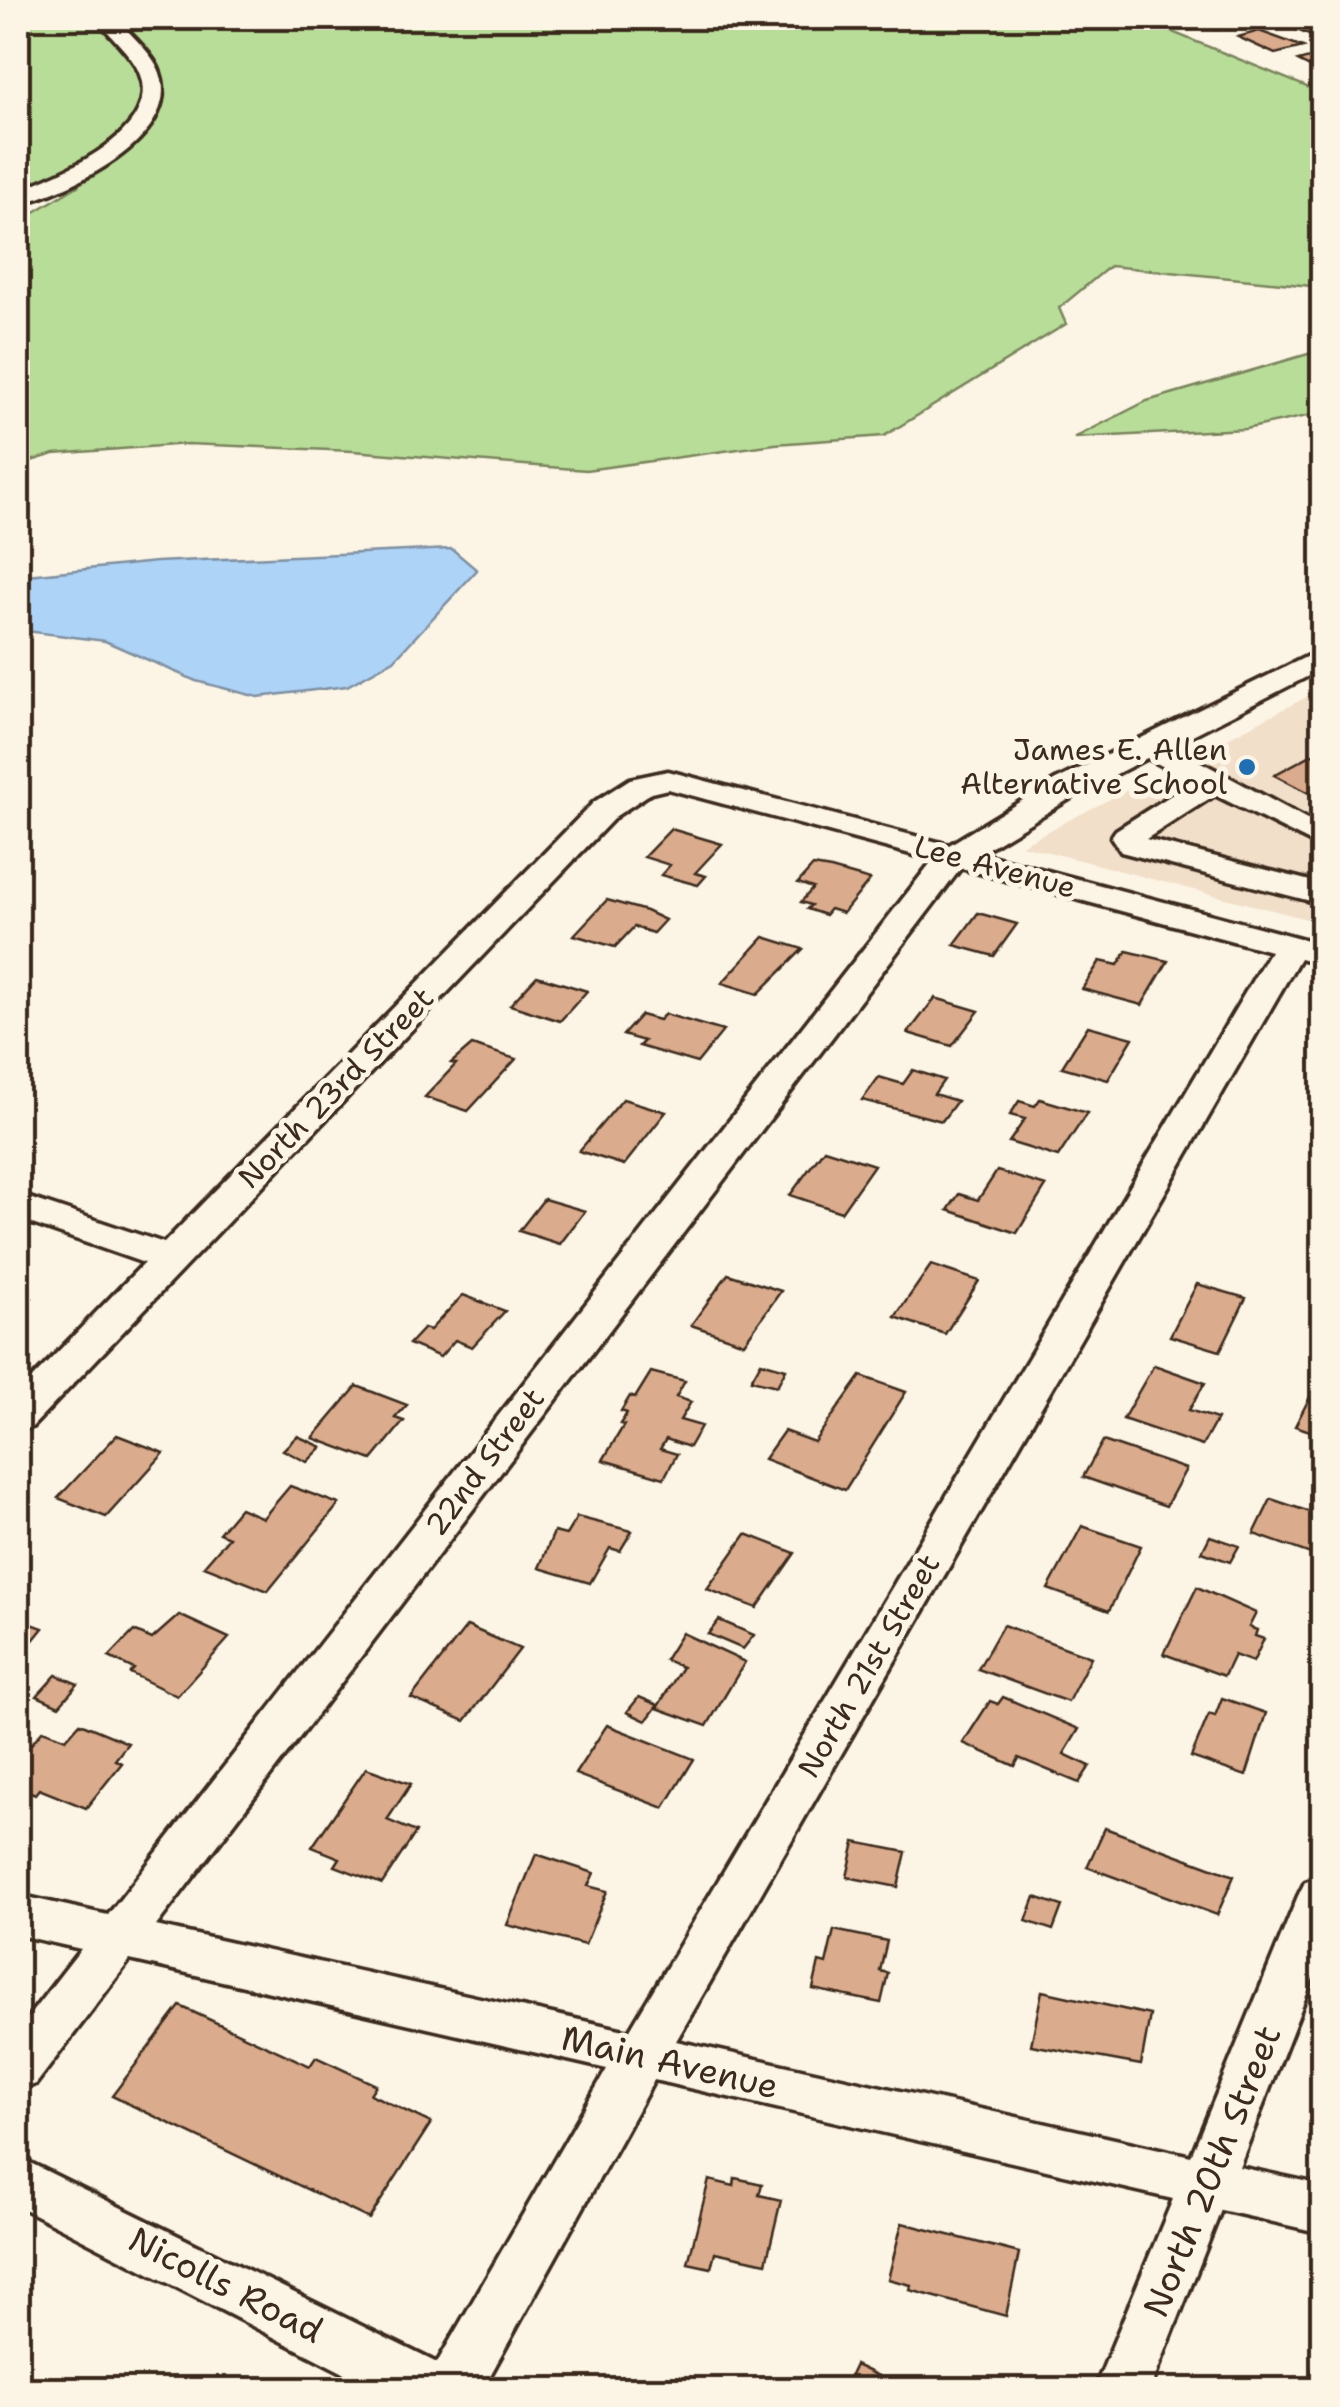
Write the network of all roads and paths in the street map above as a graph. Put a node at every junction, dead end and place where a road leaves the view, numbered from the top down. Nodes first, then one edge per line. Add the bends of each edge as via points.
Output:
1 (106, 18) edge
2 (1284, 18) edge
3 (1322, 32) edge
4 (18, 196) edge
5 (1322, 658) edge
6 (1147, 746) junction
7 (668, 780) joint
8 (1215, 781) junction
9 (1322, 839) edge
10 (954, 856) junction
11 (1322, 894) edge
12 (1306, 950) edge
13 (18, 1206) edge
14 (169, 1258) junction
15 (18, 1290) edge
16 (18, 1310) edge
17 (18, 1417) edge
18 (1322, 1896) edge
19 (18, 1915) edge
20 (120, 1939) junction
21 (641, 2056) junction
22 (18, 2068) edge
23 (18, 2180) edge
24 (1209, 2182) junction
25 (1322, 2208) edge
26 (434, 2390) edge
27 (452, 2390) edge
28 (1122, 2390) edge

1 - 4 street via 150,74 150,105 136,130 86,172
2 - 3 street
5 - 6 street
6 - 8 street
6 - 10 street
7 - 10 street, Lee Avenue
7 - 14 street, North 23rd Street via 641,786 605,810
8 - 9 street
8 - 11 street via 1127,838 1132,845
10 - 12 street, Lee Avenue
10 - 20 street, 22nd Street
12 - 21 street, North 21st Street
13 - 14 street
14 - 17 street, North 23rd Street
15 - 16 path via 32,1295
18 - 24 street, North 20th Street
19 - 20 street, Main Avenue
20 - 21 street, Main Avenue
20 - 22 street, 22nd Street
21 - 24 street, Main Avenue
21 - 27 street, North 21st Street
23 - 26 street, Nicolls Road
24 - 25 street, Main Avenue
24 - 28 street, North 20th Street

